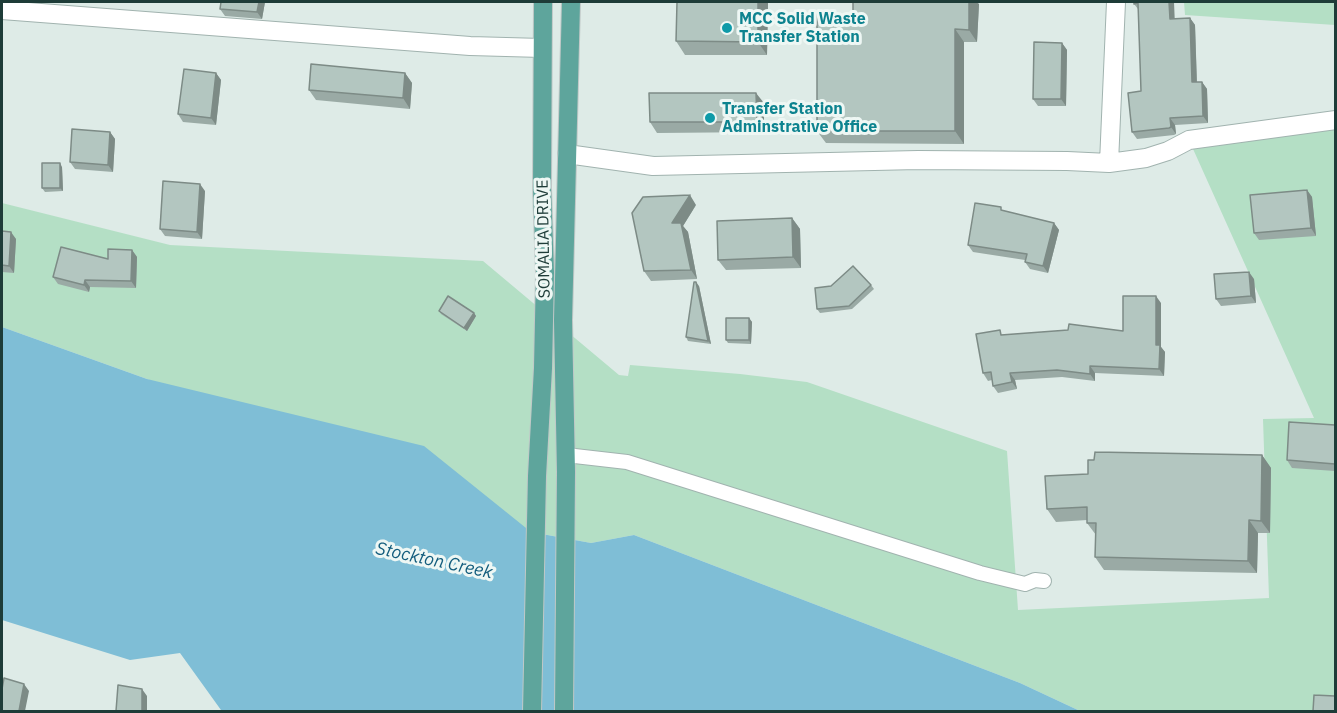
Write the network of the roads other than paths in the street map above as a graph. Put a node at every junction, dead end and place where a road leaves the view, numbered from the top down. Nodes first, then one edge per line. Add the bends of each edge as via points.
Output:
1 (543, 2) edge
2 (571, 2) edge
3 (1116, 2) edge
4 (2, 10) edge
5 (108, 10) edge
6 (542, 48) junction
7 (1335, 120) edge
8 (567, 154) junction
9 (1109, 164) junction
10 (566, 463) junction
11 (1044, 581) dead end
12 (532, 711) edge
13 (564, 711) edge

1 - 6 main road, SOMALIA DRIVE
2 - 8 main road, SOMALIA DRIVE
3 - 9 street
4 - 5 street
5 - 6 street via 470,46
6 - 12 main road, SOMALIA DRIVE via 545,285
7 - 9 street via 1188,140 1146,158
8 - 9 street via 652,166 918,160
8 - 10 main road, SOMALIA DRIVE via 563,320
10 - 11 lane via 627,462 980,573 1025,584
10 - 13 main road, SOMALIA DRIVE

